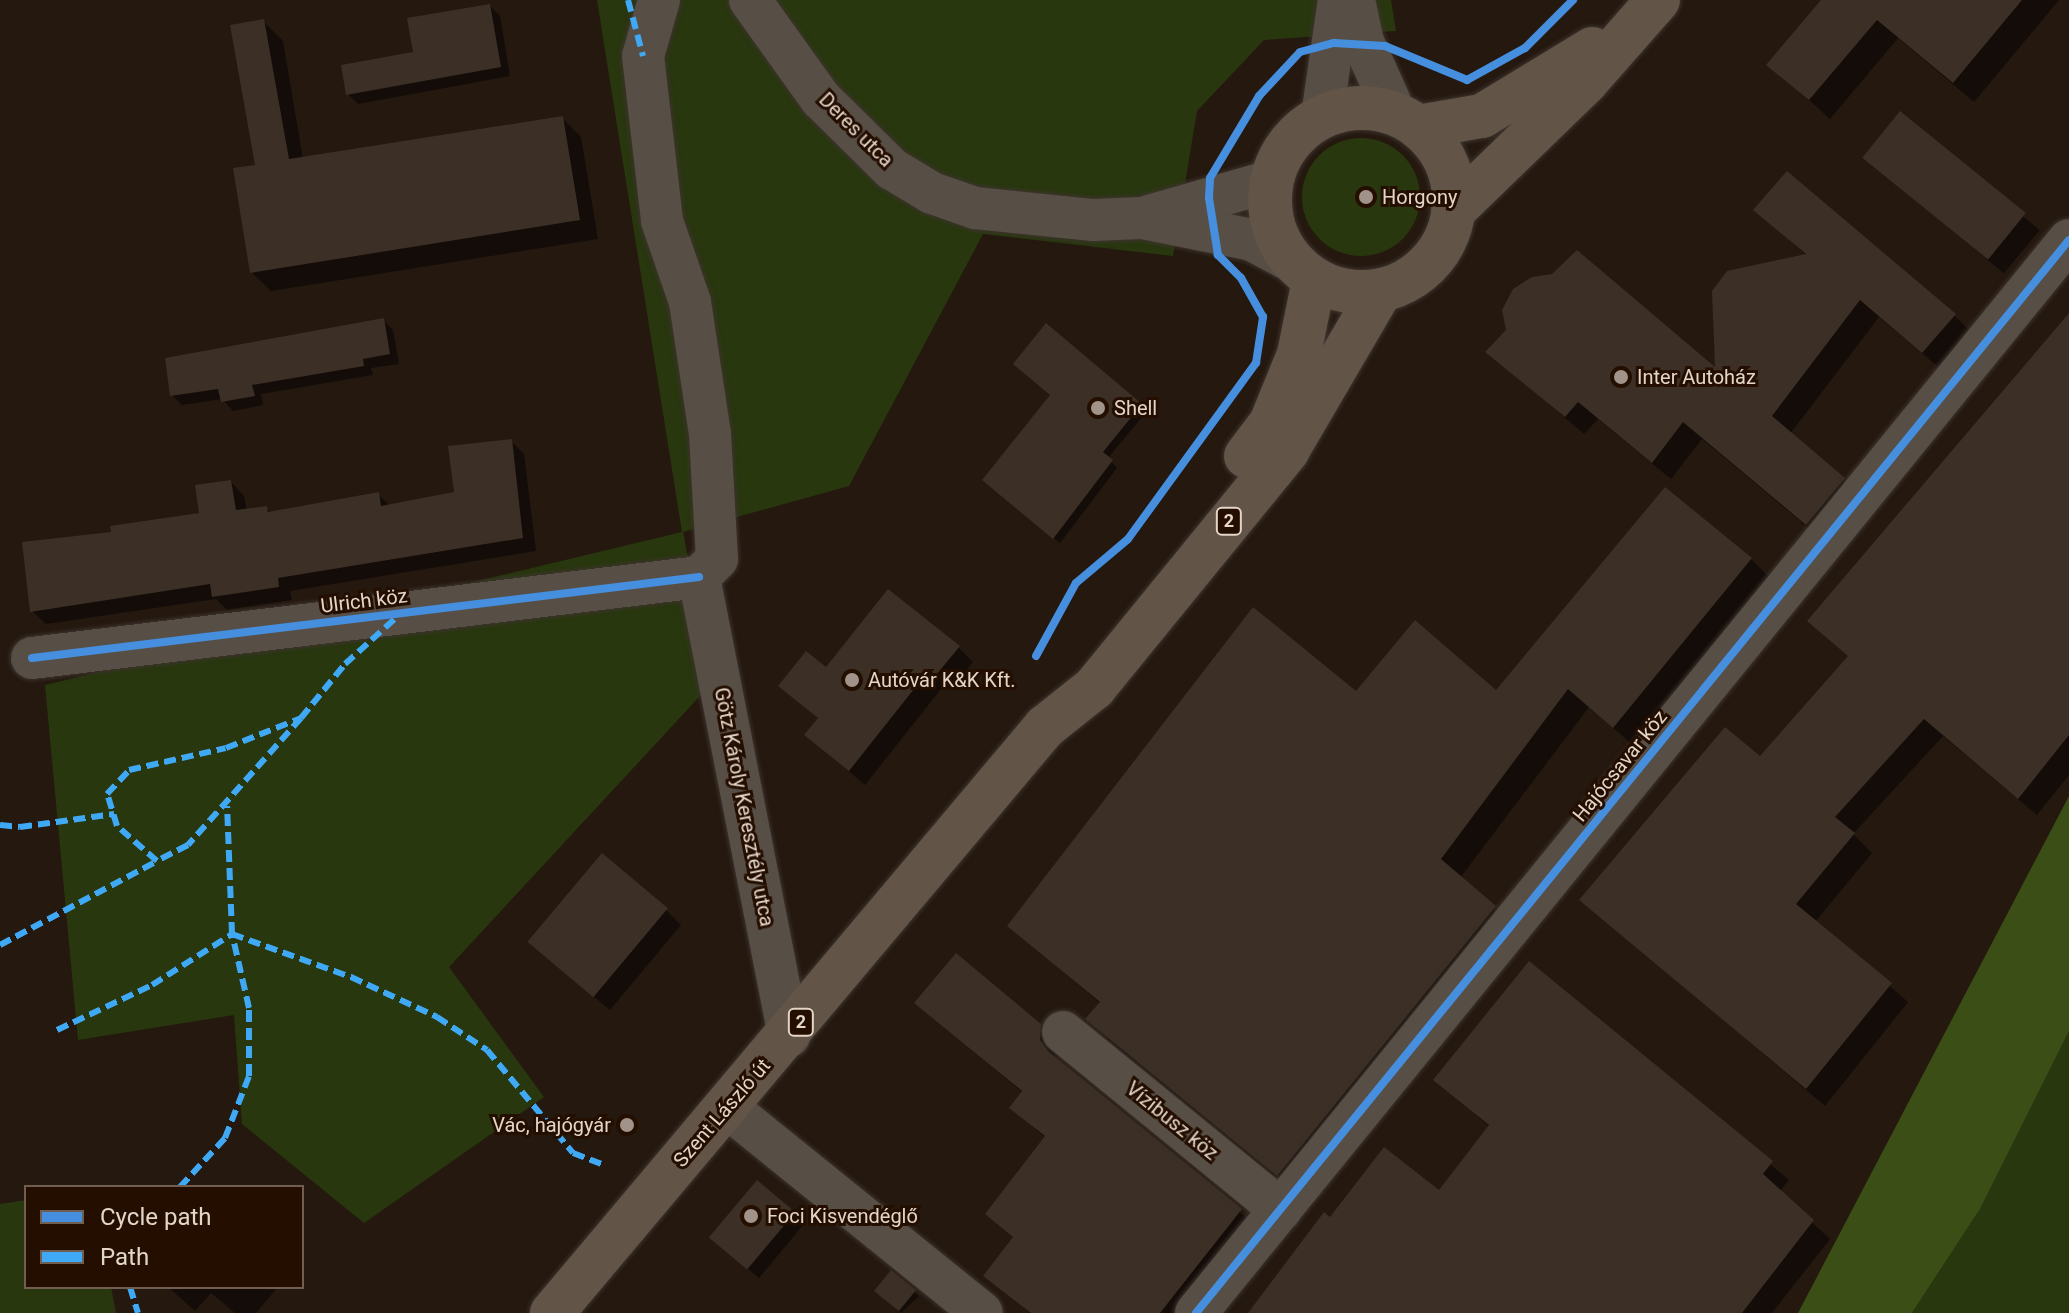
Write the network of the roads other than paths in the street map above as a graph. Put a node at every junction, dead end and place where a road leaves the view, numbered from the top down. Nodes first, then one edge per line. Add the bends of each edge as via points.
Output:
1 (659, 0) edge
2 (750, 0) edge
3 (1339, 0) edge
4 (1354, 0) edge
5 (1651, 7) edge
6 (1322, 116) junction
7 (1407, 120) junction
8 (1271, 181) junction
9 (1453, 211) junction
10 (1142, 218) junction
11 (2069, 240) edge
12 (1304, 271) junction
13 (1381, 290) junction
14 (699, 577) junction
15 (32, 658) dead end
16 (1045, 727) junction
17 (1063, 1032) dead end
18 (789, 1036) junction
19 (728, 1108) junction
20 (1281, 1210) junction
21 (552, 1313) edge
22 (982, 1313) edge
23 (1196, 1313) edge

1 - 14 street via 643,56 662,221 690,302 710,434 717,559
2 - 10 street, Deres utca via 821,99 892,169 932,193 975,208 1093,220
3 - 6 street
4 - 7 street via 1363,42
5 - 7 main road via 1482,116
5 - 9 main road via 1586,82
6 - 7 main road via 1349,108
6 - 8 main road via 1298,132
7 - 9 main road via 1441,151 1451,177
8 - 10 street
8 - 12 main road via 1270,209 1278,238
9 - 13 main road via 1446,239 1430,262 1407,280
10 - 12 street via 1252,240
11 - 20 street, Hajócsavar köz
12 - 13 main road via 1346,290
12 - 16 main road, 2 via 1299,354 1271,423 1141,583 1066,688
13 - 16 main road, 2 via 1287,451 1094,688
14 - 15 street, Ulrich köz
14 - 18 street, Götz Károly Keresztély utca
16 - 18 main road, Szent László út / 2
17 - 20 street, Vízibusz köz
18 - 19 main road, Szent László út / 2
19 - 21 main road, Szent László út / 2
19 - 22 street
20 - 23 street, Hajócsavar köz

